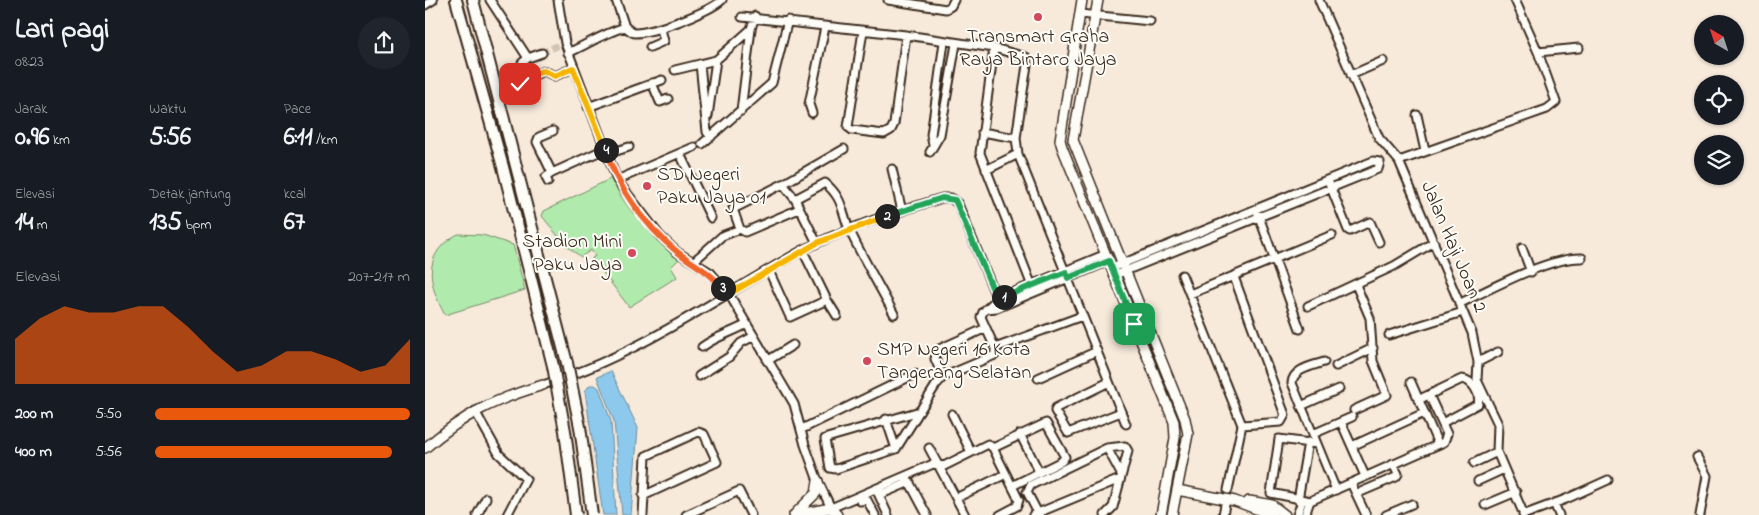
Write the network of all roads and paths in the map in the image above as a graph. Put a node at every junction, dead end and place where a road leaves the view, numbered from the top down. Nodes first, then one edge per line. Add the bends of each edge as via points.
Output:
1 (433, 0) edge
2 (456, 0) edge
3 (473, 0) edge
4 (491, 0) edge
5 (558, 0) edge
6 (616, 0) edge
7 (722, 0) edge
8 (888, 0) edge
9 (954, 0) edge
10 (1082, 0) edge
11 (1098, 0) edge
12 (1320, 0) edge
13 (1515, 0) edge
14 (425, 5) edge
15 (1080, 14) junction
16 (743, 16) dead end
17 (755, 16) junction
18 (1095, 16) junction
19 (788, 20) junction
20 (1150, 21) dead end
21 (625, 27) junction
22 (825, 27) junction
23 (661, 29) junction
24 (751, 29) junction
25 (863, 31) junction
26 (906, 35) junction
27 (944, 42) junction
28 (956, 44) junction
29 (650, 47) dead end
30 (994, 48) junction
31 (1579, 48) dead end
32 (1538, 52) junction
33 (542, 53) tunnel mouth
34 (568, 53) junction
35 (528, 58) junction
36 (716, 60) junction
37 (1383, 61) dead end
38 (700, 64) junction
39 (573, 68) junction
40 (675, 70) dead end
41 (1351, 75) junction
42 (530, 77) junction
43 (662, 80) dead end
44 (520, 84) dead end
45 (652, 84) junction
46 (668, 99) dead end
47 (588, 108) junction
48 (741, 111) junction
49 (812, 114) dead end
50 (1417, 116) dead end
51 (707, 121) junction
52 (553, 131) dead end
53 (982, 132) junction
54 (711, 137) junction
55 (1016, 138) junction
56 (702, 144) dead end
57 (629, 147) dead end
58 (695, 147) dead end
59 (844, 149) dead end
60 (606, 151) junction
61 (1425, 152) junction
62 (680, 154) junction
63 (1018, 154) junction
64 (1399, 161) junction
65 (892, 169) dead end
66 (986, 170) junction
67 (552, 173) junction
68 (1328, 179) junction
69 (617, 180) junction
70 (548, 182) dead end
71 (783, 184) junction
72 (1331, 188) junction
73 (795, 199) junction
74 (799, 209) junction
75 (1256, 209) junction
76 (902, 211) junction
77 (1259, 216) junction
78 (711, 218) dead end
79 (739, 229) junction
80 (849, 229) junction
81 (1332, 235) dead end
82 (1379, 242) dead end
83 (1434, 242) junction
84 (817, 243) junction
85 (1522, 248) dead end
86 (803, 251) junction
87 (1582, 258) dead end
88 (1275, 260) junction
89 (693, 262) junction
90 (1110, 264) junction
91 (1124, 266) junction
92 (769, 270) junction
93 (1531, 272) junction
94 (1067, 275) junction
95 (1182, 275) dead end
96 (1234, 277) junction
97 (1355, 285) junction
98 (1032, 286) junction
99 (729, 294) junction
100 (1190, 294) junction
101 (997, 299) junction
102 (827, 300) junction
103 (1459, 304) junction
104 (1308, 306) dead end
105 (987, 309) junction
106 (1463, 312) junction
107 (894, 314) dead end
108 (837, 316) dead end
109 (1082, 316) junction
110 (747, 324) junction
111 (986, 328) junction
112 (1299, 329) dead end
113 (1389, 335) dead end
114 (754, 336) junction
115 (793, 345) dead end
116 (702, 347) dead end
117 (995, 348) junction
118 (1373, 348) junction
119 (1097, 351) junction
120 (1498, 352) dead end
121 (767, 360) junction
122 (1324, 362) dead end
123 (1478, 362) junction
124 (1336, 366) dead end
125 (915, 374) dead end
126 (699, 376) dead end
127 (943, 377) junction
128 (1038, 378) dead end
129 (1109, 382) junction
130 (1411, 382) dead end
131 (543, 385) joint
132 (1339, 389) dead end
133 (1429, 395) junction
134 (1418, 400) junction
135 (1301, 406) junction
136 (475, 411) junction
137 (919, 411) junction
138 (1121, 412) junction
139 (1424, 413) junction
140 (952, 414) dead end
141 (887, 419) junction
142 (1341, 422) junction
143 (1442, 423) junction
144 (1126, 424) dead end
145 (1242, 425) junction
146 (802, 429) junction
147 (1020, 434) junction
148 (1313, 434) junction
149 (1308, 442) junction
150 (1317, 444) junction
151 (1438, 444) junction
152 (1351, 446) junction
153 (425, 448) edge
154 (929, 448) dead end
155 (993, 448) junction
156 (1107, 448) junction
157 (896, 449) junction
158 (971, 452) junction
159 (1497, 452) junction
160 (1697, 457) dead end
161 (1474, 463) dead end
162 (938, 464) junction
163 (1393, 464) junction
164 (1504, 469) junction
165 (1039, 472) junction
166 (1006, 474) junction
167 (1365, 476) junction
168 (1120, 477) junction
169 (908, 479) junction
170 (1608, 480) dead end
171 (818, 481) junction
172 (1478, 481) dead end
173 (1351, 483) junction
174 (1012, 486) junction
175 (1177, 490) junction
176 (1336, 490) junction
177 (877, 492) junction
178 (1516, 492) junction
179 (1356, 494) junction
180 (643, 496) junction
181 (1230, 497) junction
182 (486, 498) dead end
183 (956, 498) junction
184 (860, 501) dead end
185 (1303, 501) junction
186 (1554, 502) junction
187 (1412, 504) dead end
188 (1485, 504) dead end
189 (834, 512) edge
190 (1365, 513) edge
191 (1037, 514) edge
192 (477, 515) edge
193 (507, 515) edge
194 (576, 515) edge
195 (592, 515) edge
196 (643, 515) edge
197 (686, 515) edge
198 (751, 515) edge
199 (794, 515) edge
200 (875, 515) edge
201 (888, 515) edge
202 (927, 515) edge
203 (965, 515) edge
204 (1000, 515) edge
205 (1105, 515) edge
206 (1161, 515) edge
207 (1172, 515) edge
208 (1223, 515) edge
209 (1272, 515) edge
210 (1285, 515) edge
211 (1297, 515) edge
212 (1305, 515) edge
213 (1355, 515) edge
214 (1385, 515) edge
215 (1524, 515) edge
216 (1559, 515) edge
217 (1700, 515) edge

1 - 14 street
2 - 194 highway, bridge via 503,167 553,366
3 - 195 highway, bridge via 567,363
4 - 35 street
5 - 34 street via 562,44
6 - 21 street
7 - 23 street via 703,12
8 - 9 street via 946,9
10 - 15 main road
11 - 18 main road
12 - 41 street, Jalan Haji Joan 2
13 - 32 street
15 - 18 street
15 - 90 main road via 1060,140
16 - 17 street
17 - 19 street
17 - 24 street
18 - 20 street
18 - 91 main road via 1073,140
19 - 22 street
19 - 48 street via 772,82
21 - 23 street via 635,33
21 - 34 street via 598,36
22 - 25 street
22 - 49 street via 809,104
23 - 29 street via 664,41
24 - 36 street
24 - 48 street
25 - 26 street
25 - 26 street via 848,127 884,134 894,124
26 - 27 street
27 - 28 street
27 - 28 street via 931,148 939,136
28 - 30 street
30 - 53 street
30 - 55 street via 1026,57
31 - 32 street
32 - 61 street via 1556,102 1547,109
33 - 35 street
34 - 39 street
35 - 42 street via 522,66
36 - 38 street
36 - 51 street
37 - 41 street
38 - 40 street
38 - 51 street
39 - 42 street via 555,76 544,71
39 - 47 street
41 - 64 street, Jalan Haji Joan 2 via 1379,138
42 - 44 street
43 - 45 street
45 - 46 street via 660,102
45 - 47 street
47 - 60 street
48 - 54 street
50 - 61 street
51 - 54 street via 707,132
52 - 67 street via 537,140
53 - 55 street
53 - 66 street via 980,153
54 - 56 street
55 - 63 street
57 - 60 street
58 - 62 street
59 - 71 street
60 - 67 street
60 - 69 street
61 - 64 street
62 - 69 street
62 - 78 street
63 - 66 street
63 - 94 street
64 - 83 street, Jalan Haji Joan 2
65 - 76 street
66 - 98 street
67 - 70 street via 547,177
68 - 72 street
68 - 72 street via 1375,160 1380,162 1378,168
68 - 75 street
69 - 89 street via 659,235
71 - 73 street
71 - 79 street via 733,209
72 - 77 street
72 - 82 street via 1349,231 1370,222
73 - 74 street
73 - 80 street via 825,183 840,198
74 - 79 street via 745,232
74 - 84 street
75 - 77 street
75 - 91 street
76 - 80 street
76 - 101 street via 942,198 951,198 959,204
77 - 88 street
77 - 91 street
79 - 89 street via 722,236
80 - 84 street
80 - 107 street
81 - 88 street
83 - 97 street
83 - 103 street, Jalan Haji Joan 2
84 - 86 street
85 - 93 street
86 - 92 street
86 - 102 street
87 - 93 street via 1562,260
88 - 96 street
88 - 112 street
89 - 99 street via 711,273
90 - 91 street
90 - 94 street
90 - 206 main road via 1174,422 1175,438
91 - 175 main road via 1185,419 1188,434
92 - 99 street
92 - 102 street via 790,317
93 - 103 street
94 - 98 street
94 - 105 street via 997,308
94 - 109 street
95 - 100 street
96 - 100 street
96 - 145 street via 1285,415 1281,422
97 - 104 street
97 - 118 street via 1370,318
98 - 101 street
99 - 110 street
99 - 131 street via 585,371
100 - 145 street
101 - 105 street
102 - 108 street
103 - 106 street, Jalan Haji Joan 2
105 - 111 street via 981,317
106 - 113 street
106 - 123 street, Jalan Haji Joan 2
109 - 117 street
109 - 119 street
110 - 114 street
110 - 116 street via 716,336
111 - 117 street
111 - 127 street via 937,350 935,359
114 - 121 street
114 - 126 street
115 - 121 street
117 - 127 street via 995,355
118 - 124 street
118 - 142 street via 1373,361 1387,395
119 - 128 street
119 - 129 street
120 - 123 street
121 - 146 street via 794,404
122 - 135 street via 1296,372 1292,377
123 - 159 street, Jalan Haji Joan 2 via 1477,380 1498,424
125 - 146 street
127 - 137 street
129 - 138 street
129 - 138 street via 1055,411 1068,433
130 - 134 street
131 - 136 main road
132 - 135 street
133 - 134 street
133 - 143 street
133 - 143 street via 1465,378 1476,391 1480,400 1477,405
134 - 139 street
135 - 148 street
136 - 153 main road
136 - 193 street via 499,454 526,479
137 - 141 street
137 - 157 street
138 - 144 street
139 - 151 street
139 - 152 street
140 - 158 street
141 - 157 street
141 - 157 street via 825,439 830,468 836,469
142 - 148 street
142 - 152 street
143 - 151 street via 1447,438
145 - 181 street
146 - 171 street
147 - 155 street
147 - 165 street
147 - 165 street via 1046,423 1065,457
148 - 150 street
149 - 150 street
149 - 185 street
149 - 185 street via 1282,438 1277,441 1270,491
150 - 176 street
151 - 163 street
152 - 167 street
154 - 162 street
155 - 158 street via 988,444
155 - 166 street
156 - 168 street
156 - 168 street via 1127,447
156 - 191 street via 1031,484 1027,492
158 - 162 street via 944,466
159 - 161 street
159 - 164 street, Jalan Haji Joan 2
160 - 217 street via 1707,476
162 - 169 street
162 - 183 street
163 - 167 street
163 - 179 street via 1398,474 1396,477
164 - 172 street
164 - 178 street, Jalan Haji Joan 2
165 - 174 street
166 - 174 street
166 - 183 street
167 - 173 street
168 - 191 street
168 - 205 street via 1113,507
169 - 177 street
169 - 202 street
170 - 186 street
171 - 189 street
171 - 199 main road via 816,493
173 - 176 street
173 - 179 street
174 - 204 street via 1019,504
175 - 181 main road
175 - 207 main road
176 - 185 street
177 - 189 street
177 - 201 street
178 - 188 street
178 - 215 street, Jalan Haji Joan 2
179 - 190 street
180 - 180 street via 646,456 699,432 704,434 717,462
180 - 196 street
181 - 208 street
181 - 209 main road
181 - 210 main road via 1272,505
182 - 192 street
183 - 203 street
184 - 200 street via 867,500
185 - 211 street
185 - 212 street
186 - 215 street
186 - 216 street
187 - 214 street
189 - 199 main road
190 - 213 street
197 - 198 street via 739,491

